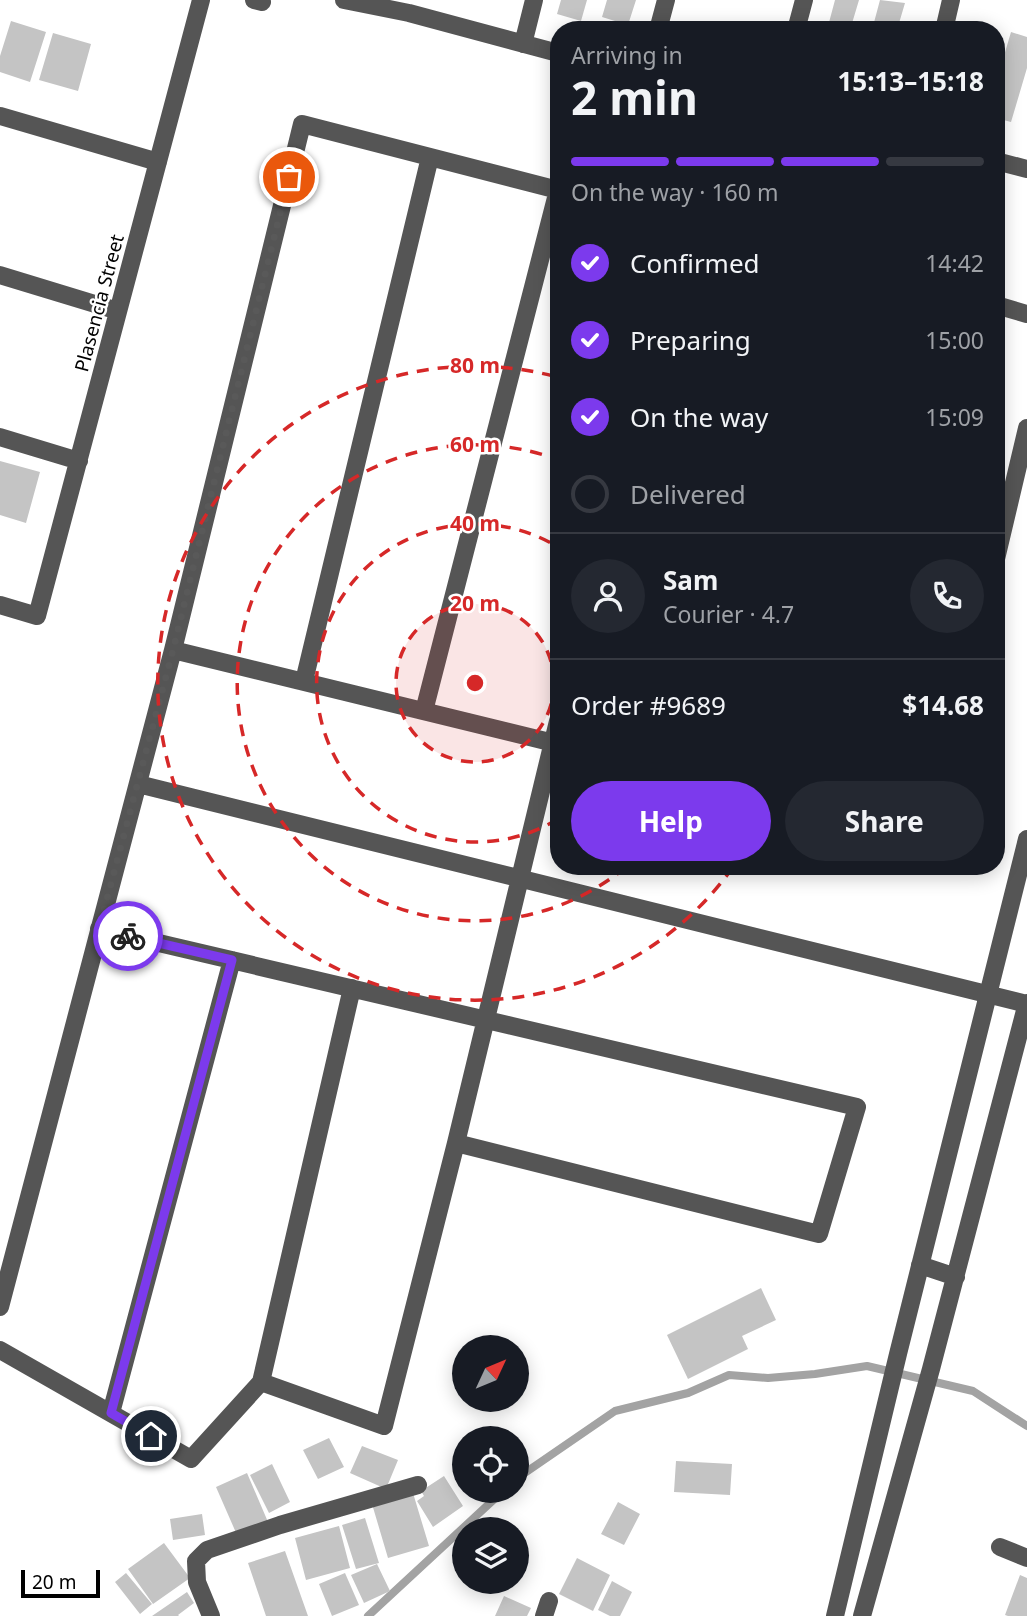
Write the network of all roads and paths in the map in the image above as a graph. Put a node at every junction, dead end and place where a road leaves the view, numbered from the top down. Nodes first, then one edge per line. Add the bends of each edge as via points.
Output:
1 (201, 0) edge
2 (344, 0) edge
3 (534, 0) edge
4 (666, 0) edge
5 (804, 0) edge
6 (951, 0) edge
7 (410, 7) edge
8 (660, 21) edge
9 (798, 21) edge
10 (946, 21) edge
11 (523, 44) junction
12 (550, 51) edge
13 (0, 116) edge
14 (429, 157) junction
15 (158, 162) junction
16 (1005, 163) edge
17 (1027, 169) edge
18 (550, 188) edge
19 (550, 221) edge
20 (0, 275) edge
21 (1005, 308) edge
22 (118, 311) junction
23 (1027, 314) edge
24 (1027, 428) edge
25 (0, 436) edge
26 (79, 461) junction
27 (1005, 521) edge
28 (0, 605) edge
29 (173, 650) junction
30 (304, 681) junction
31 (424, 711) junction
32 (550, 742) edge
33 (550, 763) edge
34 (138, 784) junction
35 (1027, 839) edge
36 (520, 880) junction
37 (99, 929) junction
38 (232, 960) junction
39 (352, 988) junction
40 (987, 994) junction
41 (1027, 1003) edge
42 (486, 1020) junction
43 (456, 1143) junction
44 (920, 1265) junction
45 (956, 1277) junction
46 (0, 1307) edge
47 (0, 1350) edge
48 (261, 1382) junction
49 (111, 1413) junction
50 (418, 1485) dead end
51 (1000, 1547) dead end
52 (1027, 1558) edge
53 (211, 1616) edge
54 (835, 1616) edge
55 (862, 1616) edge

1 - 15 street, Plasencia Street
2 - 7 street
3 - 11 street
4 - 8 street
5 - 9 street
6 - 10 street
7 - 11 street
11 - 12 street
13 - 15 street
14 - 18 street
14 - 29 street via 302,124
14 - 30 street
15 - 22 street, Plasencia Street
16 - 17 street
19 - 31 street
20 - 22 street
21 - 23 street
22 - 26 street, Plasencia Street
24 - 27 street
25 - 26 street
26 - 28 street, Plasencia Street via 37,616
29 - 30 street
29 - 34 street
30 - 31 street
31 - 32 street
33 - 36 street
34 - 36 street
34 - 37 street
35 - 40 street
36 - 40 street
36 - 42 street
37 - 38 street
37 - 46 street
38 - 39 street
38 - 49 street
39 - 42 street
39 - 48 street
40 - 41 street
40 - 44 street
41 - 45 street
42 - 43 street
42 - 43 street via 857,1107 819,1234
43 - 48 street via 384,1426
44 - 45 street
44 - 54 street
45 - 55 street
47 - 49 street
48 - 49 street via 191,1459
50 - 53 street via 208,1550 196,1561 197,1582
51 - 52 street

